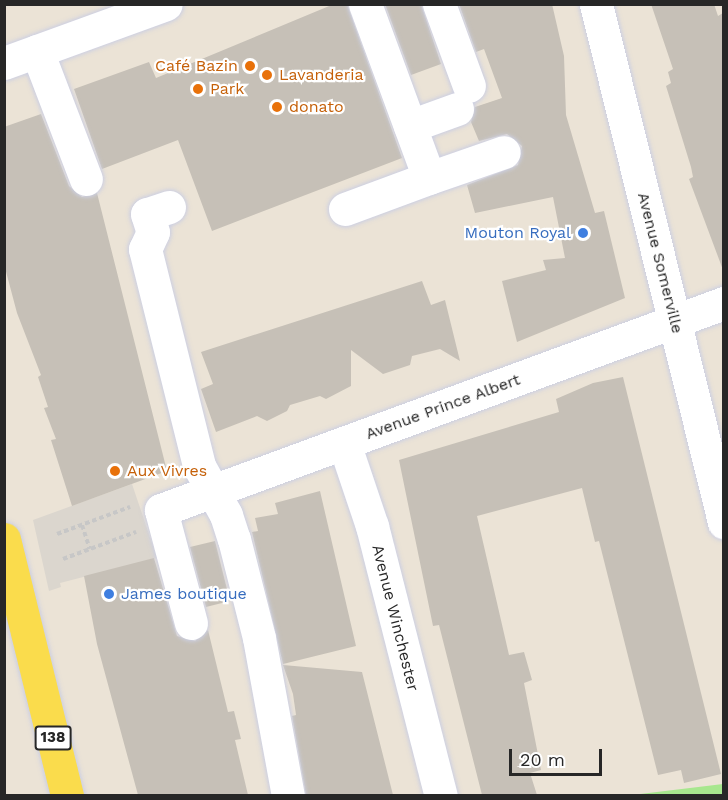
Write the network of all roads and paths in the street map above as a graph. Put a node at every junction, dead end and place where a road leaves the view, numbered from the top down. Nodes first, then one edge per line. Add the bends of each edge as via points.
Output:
1 (166, 4) edge
2 (365, 4) edge
3 (439, 4) edge
4 (596, 4) edge
5 (38, 51) junction
6 (4, 63) edge
7 (410, 126) junction
8 (504, 152) dead end
9 (429, 178) junction
10 (86, 179) dead end
11 (169, 207) dead end
12 (345, 209) dead end
13 (723, 303) edge
14 (674, 320) junction
15 (344, 443) junction
16 (213, 491) junction
17 (149, 514) junction
18 (723, 522) edge
19 (82, 525) junction
20 (57, 534) dead end
21 (4, 539) edge
22 (90, 549) junction
23 (63, 559) dead end
24 (8, 572) edge
25 (191, 623) dead end
26 (68, 795) edge
27 (288, 795) edge
28 (441, 795) edge

1 - 5 street
2 - 7 street
3 - 7 street via 463,97
4 - 14 street, Avenue Somerville
5 - 6 street
5 - 10 street
7 - 9 street
8 - 9 street
9 - 12 street
11 - 16 street via 147,214 153,232 146,249 199,466
13 - 14 street, Avenue Prince Albert
14 - 15 street, Avenue Prince Albert
14 - 18 street, Avenue Somerville
15 - 16 street, Avenue Prince Albert
15 - 28 street, Avenue Winchester via 372,526
16 - 17 street, Avenue Prince Albert
16 - 27 street via 231,530 259,638
17 - 19 path
17 - 22 path
17 - 25 street
19 - 20 path
19 - 22 path
21 - 24 main road, 138
22 - 23 path
24 - 26 main road, 138

